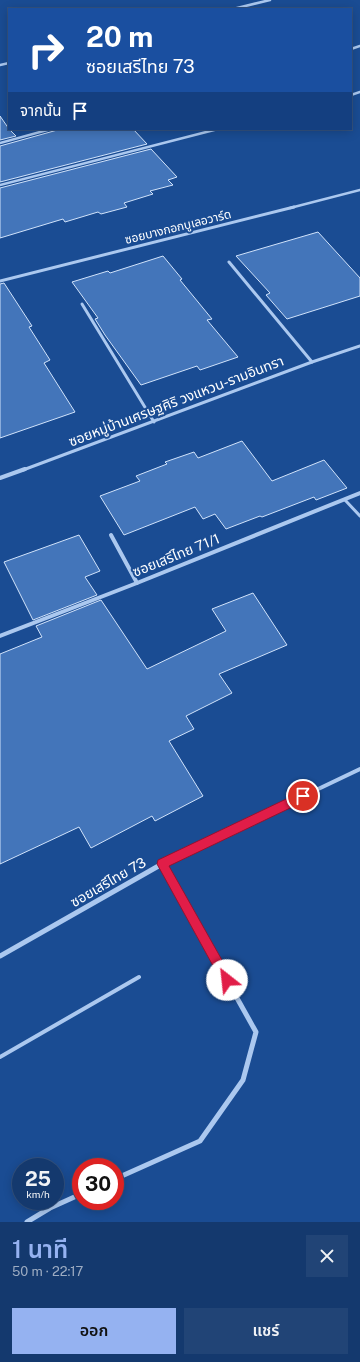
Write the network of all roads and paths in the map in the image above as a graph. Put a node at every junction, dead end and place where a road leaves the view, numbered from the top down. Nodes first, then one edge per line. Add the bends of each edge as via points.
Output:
1 (270, 0) edge
2 (237, 8) edge
3 (47, 130) edge
4 (214, 130) edge
5 (0, 143) edge
6 (0, 185) edge
7 (360, 190) edge
8 (229, 262) dead end
9 (0, 281) edge
10 (82, 304) dead end
11 (360, 346) edge
12 (312, 362) junction
13 (154, 422) junction
14 (0, 478) edge
15 (360, 494) edge
16 (345, 500) junction
17 (360, 516) edge
18 (111, 535) dead end
19 (137, 583) junction
20 (0, 636) edge
21 (360, 769) edge
22 (162, 864) junction
23 (0, 956) edge
24 (139, 977) dead end
25 (0, 1057) edge
26 (124, 1175) edge
27 (72, 1198) edge
28 (27, 1222) edge

1 - 2 street
3 - 5 street
4 - 6 street
7 - 9 street, ซอยบางกอกบูเลอวาร์ด
8 - 12 street
10 - 13 street
11 - 12 street, ซอยหมู่บ้านเศรษฐศิริ วงแหวน-รามอินทรา
12 - 13 street, ซอยหมู่บ้านเศรษฐศิริ วงแหวน-รามอินทรา
13 - 14 street, ซอยหมู่บ้านเศรษฐศิริ วงแหวน-รามอินทรา
15 - 16 street, ซอยเสรีไทย 71/1
16 - 17 lane
16 - 19 street, ซอยเสรีไทย 71/1
18 - 19 street
19 - 20 street, ซอยเสรีไทย 71/1
21 - 22 street, ซอยเสรีไทย 73
22 - 23 street, ซอยเสรีไทย 73
22 - 26 street via 256,1032 243,1080 200,1141
24 - 25 lane
27 - 28 street

